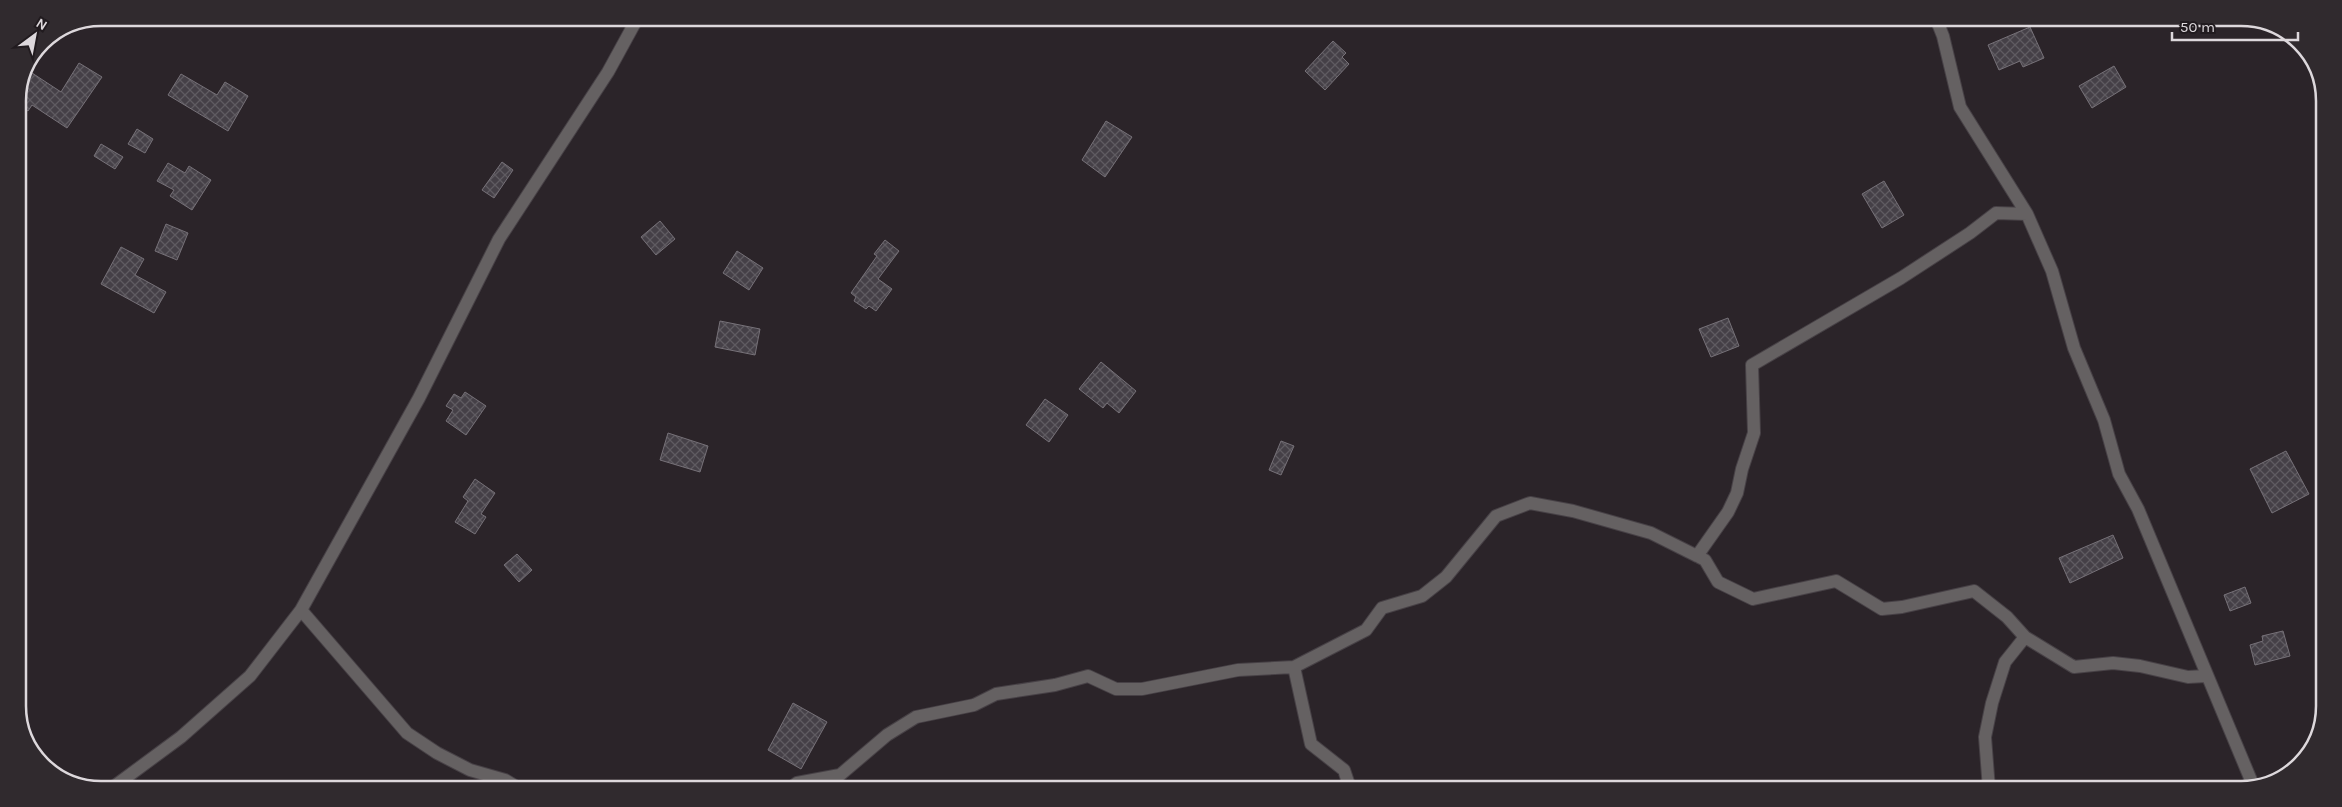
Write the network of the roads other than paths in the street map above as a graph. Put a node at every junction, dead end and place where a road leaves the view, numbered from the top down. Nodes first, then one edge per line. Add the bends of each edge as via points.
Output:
1 (633, 26) edge
2 (1939, 26) edge
3 (2027, 214) junction
4 (1697, 556) junction
5 (301, 610) junction
6 (2025, 638) junction
7 (1294, 667) junction
8 (2206, 676) junction
9 (2251, 780) edge
10 (122, 781) edge
11 (507, 781) edge
12 (808, 781) edge
13 (1348, 781) edge
14 (1988, 781) edge

1 - 5 street via 608,72 499,239 419,398
2 - 3 street via 1960,107
3 - 4 street via 1996,213 1902,278 1752,364 1754,433 1737,493 1728,512
3 - 8 street via 2052,270 2074,348 2104,420 2119,474 2138,509
4 - 6 street via 1705,560 1718,582 1754,599 1836,581 1882,609 1974,590 2007,616
4 - 7 street via 1651,533 1573,511 1530,503 1496,516 1446,577 1422,596 1382,608 1366,630
5 - 10 street via 250,676 182,737
5 - 11 street via 406,733 470,770
6 - 8 street via 2074,667 2113,663 2188,677
6 - 14 street via 2005,662 1992,703 1985,737
7 - 12 street via 1238,670 1142,689 1116,689 1088,676 996,694 974,705 916,717 887,735 840,775
7 - 13 street via 1311,744 1344,770
8 - 9 street

